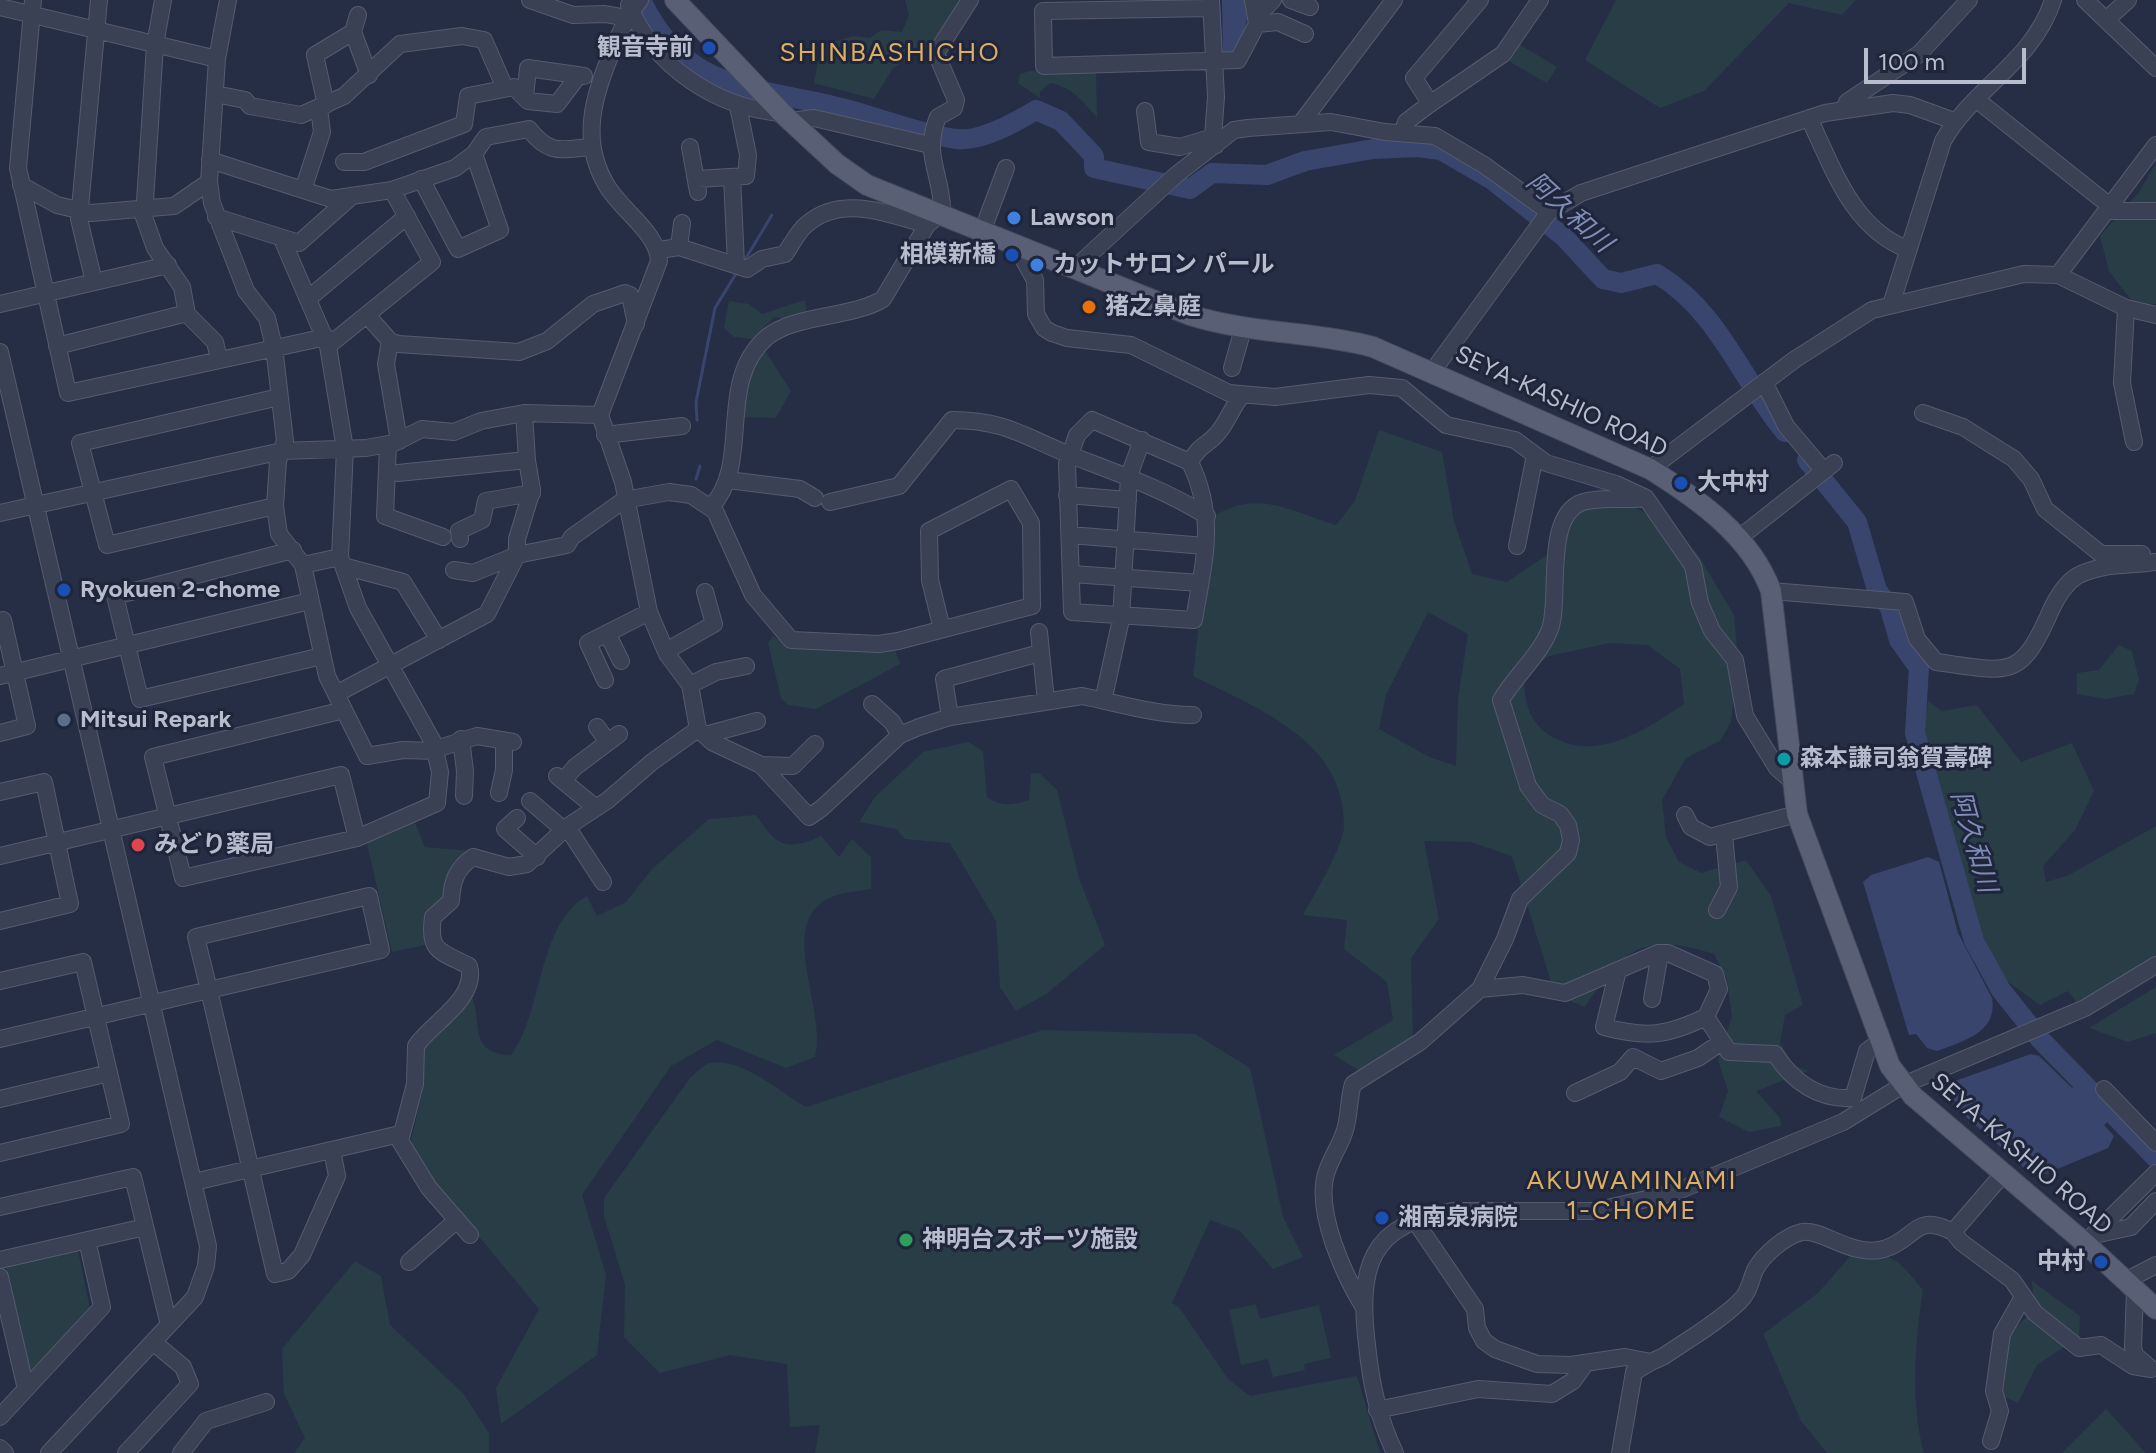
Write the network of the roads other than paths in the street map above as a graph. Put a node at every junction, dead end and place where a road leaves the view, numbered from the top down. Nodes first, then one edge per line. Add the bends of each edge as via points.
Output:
1 (99, 0) edge
2 (163, 0) edge
3 (228, 0) edge
4 (675, 0) edge
5 (970, 0) edge
6 (1273, 0) edge
7 (1291, 0) edge
8 (1394, 0) edge
9 (1480, 0) edge
10 (1540, 0) edge
11 (1969, 0) edge
12 (2053, 0) edge
13 (2085, 0) edge
14 (2128, 0) edge
15 (535, 1) edge
16 (1168, 4) edge
17 (1211, 4) edge
18 (0, 7) edge
19 (632, 7) edge
20 (1310, 7) dead end
21 (32, 8) edge
22 (1255, 11) edge
23 (2106, 20) junction
24 (93, 31) junction
25 (1305, 34) dead end
26 (155, 45) junction
27 (217, 59) junction
28 (1214, 61) junction
29 (2156, 68) edge
30 (369, 75) junction
31 (579, 75) junction
32 (600, 79) junction
33 (505, 88) junction
34 (220, 95) junction
35 (525, 97) junction
36 (1977, 100) junction
37 (1430, 103) junction
38 (738, 106) junction
39 (322, 107) junction
40 (1844, 110) junction
41 (1145, 111) dead end
42 (783, 114) junction
43 (1809, 118) junction
44 (1954, 121) junction
45 (1301, 123) junction
46 (1403, 131) junction
47 (1214, 141) junction
48 (930, 144) junction
49 (2156, 145) edge
50 (592, 147) junction
51 (690, 147) dead end
52 (474, 154) junction
53 (210, 160) junction
54 (344, 162) dead end
55 (1006, 168) dead end
56 (732, 177) junction
57 (421, 179) junction
58 (209, 182) junction
59 (21, 185) junction
60 (303, 190) junction
61 (392, 190) junction
62 (352, 196) junction
63 (145, 208) junction
64 (2108, 208) junction
65 (80, 211) junction
66 (2156, 211) edge
67 (407, 216) junction
68 (216, 217) junction
69 (1545, 219) junction
70 (932, 220) junction
71 (682, 223) dead end
72 (982, 232) junction
73 (282, 239) junction
74 (1016, 246) junction
75 (679, 247) junction
76 (1907, 249) junction
77 (659, 250) junction
78 (168, 265) junction
79 (741, 266) junction
80 (1075, 268) junction
81 (2058, 275) junction
82 (94, 282) junction
83 (45, 293) junction
84 (309, 298) junction
85 (0, 304) edge
86 (1891, 305) junction
87 (2126, 308) junction
88 (187, 313) junction
89 (367, 315) junction
90 (2156, 315) edge
91 (636, 326) junction
92 (1243, 329) junction
93 (327, 341) junction
94 (390, 341) junction
95 (57, 346) junction
96 (274, 347) junction
97 (0, 352) edge
98 (219, 359) junction
99 (1232, 368) dead end
100 (1432, 372) junction
101 (1758, 386) junction
102 (1242, 395) junction
103 (279, 397) junction
104 (524, 413) junction
105 (1923, 413) dead end
106 (600, 415) junction
107 (682, 426) dead end
108 (605, 435) junction
109 (1142, 440) junction
110 (2134, 442) dead end
111 (393, 443) junction
112 (345, 449) junction
113 (282, 451) junction
114 (1068, 454) junction
115 (1535, 455) junction
116 (527, 460) junction
117 (1190, 462) junction
118 (1650, 469) junction
119 (398, 473) dead end
120 (1129, 476) junction
121 (728, 480) junction
122 (94, 493) junction
123 (532, 493) junction
124 (1067, 495) junction
125 (1646, 498) junction
126 (624, 500) junction
127 (1128, 500) junction
128 (36, 505) junction
129 (275, 506) junction
130 (711, 507) junction
131 (0, 513) edge
132 (1207, 516) junction
133 (1070, 535) junction
134 (443, 537) dead end
135 (1739, 538) junction
136 (460, 539) dead end
137 (1128, 539) junction
138 (1205, 546) junction
139 (1517, 546) dead end
140 (293, 550) junction
141 (2156, 554) edge
142 (517, 555) junction
143 (341, 561) junction
144 (2156, 562) edge
145 (303, 565) junction
146 (454, 570) dead end
147 (1072, 574) junction
148 (1125, 576) junction
149 (1200, 583) junction
150 (1771, 591) junction
151 (705, 592) dead end
152 (310, 601) junction
153 (649, 612) junction
154 (1121, 614) junction
155 (0, 621) edge
156 (942, 629) junction
157 (1039, 632) dead end
158 (607, 633) junction
159 (439, 640) junction
160 (127, 646) junction
161 (666, 651) junction
162 (1040, 653) junction
163 (322, 656) junction
164 (71, 659) junction
165 (621, 661) dead end
166 (390, 665) junction
167 (746, 666) dead end
168 (8, 674) edge
169 (605, 680) dead end
170 (690, 685) junction
171 (336, 694) junction
172 (1104, 697) junction
173 (1046, 701) junction
174 (872, 704) dead end
175 (344, 710) junction
176 (1193, 715) dead end
177 (950, 717) junction
178 (757, 721) dead end
179 (597, 727) dead end
180 (701, 732) junction
181 (0, 733) edge
182 (900, 735) junction
183 (461, 739) junction
184 (815, 744) dead end
185 (436, 750) junction
186 (761, 765) junction
187 (1792, 781) junction
188 (0, 792) edge
189 (499, 793) dead end
190 (464, 796) dead end
191 (530, 801) dead end
192 (596, 808) junction
193 (1797, 814) junction
194 (1685, 815) dead end
195 (167, 817) junction
196 (517, 818) dead end
197 (566, 829) junction
198 (111, 830) junction
199 (1724, 835) junction
200 (357, 838) junction
201 (56, 843) junction
202 (0, 856) edge
203 (537, 857) junction
204 (603, 882) dead end
205 (1717, 910) dead end
206 (0, 921) edge
207 (1660, 953) junction
208 (2156, 965) edge
209 (1618, 970) junction
210 (0, 981) edge
211 (1480, 989) junction
212 (209, 990) junction
213 (1652, 999) dead end
214 (152, 1004) junction
215 (96, 1017) junction
216 (1706, 1017) junction
217 (0, 1039) edge
218 (1879, 1042) junction
219 (1720, 1043) junction
220 (109, 1073) junction
221 (1903, 1085) junction
222 (2104, 1089) dead end
223 (1575, 1093) dead end
224 (0, 1099) edge
225 (400, 1134) junction
226 (2156, 1143) edge
227 (332, 1150) junction
228 (0, 1153) edge
229 (250, 1169) junction
230 (2156, 1173) edge
231 (2003, 1174) junction
232 (194, 1182) junction
233 (2156, 1201) edge
234 (0, 1207) edge
235 (457, 1220) junction
236 (1415, 1221) junction
237 (145, 1227) junction
238 (1953, 1232) junction
239 (470, 1235) dead end
240 (2088, 1239) junction
241 (87, 1240) junction
242 (0, 1260) edge
243 (409, 1262) dead end
244 (2156, 1265) edge
245 (0, 1277) edge
246 (2130, 1286) junction
247 (2023, 1297) junction
248 (1363, 1306) junction
249 (2156, 1309) edge
250 (169, 1325) junction
251 (153, 1342) junction
252 (1651, 1362) junction
253 (1586, 1363) junction
254 (2154, 1370) edge
255 (26, 1389) junction
256 (266, 1402) dead end
257 (1377, 1410) junction
258 (0, 1417) edge
259 (1991, 1441) dead end
260 (0, 1448) edge
261 (5, 1453) edge
262 (49, 1453) edge
263 (126, 1453) edge
264 (181, 1453) edge
265 (1395, 1453) edge
266 (1620, 1453) edge

1 - 24 street
2 - 26 street
3 - 27 street
4 - 42 main road, SEYA-KASHIO ROAD
5 - 48 street via 936,53 956,100 936,122
6 - 22 street
7 - 20 street
8 - 45 street
9 - 37 street via 1414,78
10 - 37 street via 1503,54
11 - 40 street via 1919,54 1847,102
12 - 36 street via 2033,42
13 - 23 street
14 - 23 street
15 - 19 street via 573,15
16 - 17 street
16 - 28 street via 1043,11 1044,66
17 - 28 street
18 - 21 street
19 - 32 street
19 - 38 street via 661,55 694,83
21 - 24 street
21 - 59 street via 18,168
22 - 25 street
22 - 28 street via 1238,60
23 - 29 street
24 - 26 street
24 - 65 street
26 - 27 street
26 - 63 street
27 - 34 street
28 - 47 street
30 - 33 street via 400,44 413,39 480,37
30 - 39 street
30 - 39 street via 356,24 315,55
31 - 32 street
31 - 35 street via 557,104
31 - 35 street via 528,68
32 - 50 street via 592,106
33 - 35 street via 514,87
33 - 54 street via 468,96 464,124 364,162
34 - 39 street via 301,115
34 - 53 street
36 - 44 street
36 - 64 street
37 - 46 street via 1406,122
38 - 42 street
38 - 56 street via 748,155 746,176
39 - 60 street via 322,132
40 - 43 street
40 - 44 street via 1901,104
41 - 47 street via 1149,142 1180,147
42 - 48 street
42 - 70 main road, SEYA-KASHIO ROAD via 837,164
43 - 69 street via 1581,193
43 - 76 street via 1859,215 1877,234
44 - 76 street
45 - 46 street
45 - 47 street via 1234,130
46 - 69 street via 1435,136 1455,146
47 - 80 street
48 - 70 street via 942,196 942,212
49 - 64 street
50 - 52 street via 550,150 529,129 486,137
50 - 77 street via 606,185
51 - 56 street via 698,186
52 - 57 street via 455,168
52 - 57 street via 500,230 458,249
53 - 58 street
53 - 60 street
55 - 72 street
56 - 79 street
57 - 61 street
58 - 63 street via 174,206
58 - 68 street
59 - 65 street
59 - 83 street
60 - 62 street via 331,199
61 - 62 street
61 - 67 street
62 - 73 street via 299,243
63 - 65 street
63 - 78 street via 155,248
64 - 66 street
64 - 81 street
65 - 82 street
67 - 84 street
67 - 89 street via 432,262
68 - 73 street
68 - 96 street via 246,291 267,318
69 - 100 street
70 - 72 main road, SEYA-KASHIO ROAD
70 - 79 street via 869,208 844,209 808,223 785,254
70 - 121 street via 883,299 776,331 761,344 737,390
71 - 75 street
72 - 74 main road, SEYA-KASHIO ROAD
73 - 84 street
74 - 80 main road, SEYA-KASHIO ROAD
74 - 102 street via 1035,280 1034,305 1044,328 1067,338 1131,345 1214,388
75 - 77 street
75 - 79 street
76 - 86 street
77 - 91 street
78 - 82 street
78 - 88 street via 182,287
80 - 92 main road, SEYA-KASHIO ROAD via 1190,315
81 - 86 street via 2004,277
81 - 87 street
82 - 83 street
83 - 85 street
83 - 95 street
84 - 93 street
86 - 101 street via 1860,315
87 - 90 street
87 - 110 street via 2122,383
88 - 95 street
88 - 98 street via 215,342
89 - 93 street
89 - 94 street
91 - 94 street via 630,295 625,293 593,304 547,341 519,352
91 - 106 street
92 - 99 street
92 - 100 main road, SEYA-KASHIO ROAD via 1351,341
93 - 96 street
93 - 112 street
94 - 111 street via 386,364
95 - 98 street via 68,393
96 - 98 street
96 - 103 street
97 - 128 street
100 - 118 main road, SEYA-KASHIO ROAD
101 - 118 street
101 - 135 street via 1786,426 1829,467
102 - 115 street via 1275,397 1390,385 1412,394 1446,425 1515,440
102 - 117 street via 1217,435 1199,446
103 - 113 street
103 - 122 street via 80,443
104 - 106 street
104 - 111 street via 454,432 422,429
104 - 116 street
105 - 141 street via 1963,427 2014,459 2045,509 2101,554
106 - 108 street
107 - 108 street
108 - 126 street via 623,482
109 - 114 street via 1092,420
109 - 117 street
109 - 120 street
111 - 112 street
111 - 134 street via 385,516
112 - 113 street
112 - 143 street
113 - 122 street
113 - 129 street
114 - 120 street
114 - 121 street via 988,421 952,420 899,486 822,500 800,489
114 - 124 street
115 - 125 street via 1560,469
115 - 139 street
116 - 119 street
116 - 123 street
117 - 132 street via 1203,488
118 - 135 main road, SEYA-KASHIO ROAD
120 - 127 street
120 - 132 street
121 - 130 street
122 - 128 street
122 - 129 street via 107,545
123 - 136 street via 486,501 482,520 459,531
123 - 142 street
124 - 127 street
124 - 133 street
125 - 187 street via 1693,566 1712,631 1735,660 1745,716 1777,768
125 - 211 street via 1595,500 1570,510 1560,529 1551,625 1501,700 1528,786 1542,805 1560,814 1571,840 1568,853 1520,899
126 - 130 street via 669,492 691,495
126 - 142 street via 567,545
126 - 153 street
127 - 137 street
128 - 131 street
128 - 164 street
129 - 140 street via 279,534
130 - 156 street via 753,595 791,640 879,644
132 - 138 street
133 - 137 street
133 - 147 street
135 - 150 main road, SEYA-KASHIO ROAD via 1763,568
137 - 138 street
137 - 148 street
138 - 149 street
140 - 145 street
140 - 160 street via 115,596
142 - 146 street via 473,573
142 - 159 street via 507,567 492,610
143 - 145 street
143 - 159 street via 403,582
143 - 166 street via 358,608
144 - 150 street via 2078,575 2053,606 2031,652 2019,665 2004,668 1936,662 1917,639 1905,602
145 - 152 street
147 - 148 street
147 - 154 street via 1072,612
148 - 149 street
148 - 154 street
149 - 154 street via 1194,620
150 - 187 main road, SEYA-KASHIO ROAD
151 - 161 street via 714,624
152 - 160 street
152 - 163 street
153 - 158 street
153 - 161 street
154 - 172 street
155 - 168 street
156 - 156 street via 1032,606 1031,523 1011,489 929,531 930,580
157 - 162 street
158 - 165 street
158 - 169 street via 588,643
159 - 166 street
160 - 163 street via 140,699
160 - 164 street
161 - 170 street
162 - 173 street
162 - 177 street via 944,679
163 - 171 street
164 - 168 street
164 - 198 street
166 - 171 street
166 - 185 street
167 - 170 street
168 - 181 street via 27,726
170 - 180 street
171 - 175 street
172 - 173 street
172 - 176 street via 1152,712
173 - 177 street
174 - 182 street
175 - 185 street via 367,756
175 - 195 street via 153,757
177 - 182 street
178 - 180 street
179 - 192 street via 613,738 559,778
180 - 186 street
180 - 192 street
182 - 186 street via 809,817
183 - 185 street
183 - 189 street via 477,736 508,742
183 - 190 street
184 - 186 street via 793,766
185 - 200 street via 437,803
187 - 193 main road, SEYA-KASHIO ROAD
188 - 201 street via 44,782
191 - 197 street
192 - 197 street
193 - 199 street
193 - 218 main road, SEYA-KASHIO ROAD
194 - 199 street via 1701,836
195 - 198 street
195 - 200 street via 183,878
195 - 200 street via 341,775
196 - 203 street via 505,829
197 - 203 street
197 - 204 street
198 - 201 street
198 - 214 street
199 - 205 street via 1729,887
201 - 202 street
201 - 206 street via 70,904
203 - 225 street via 509,867 473,857 453,881 451,901 433,917 430,939 469,966 471,979 459,1000 416,1046 415,1084
207 - 209 street
207 - 213 street
207 - 216 street via 1715,974 1719,989
208 - 221 street via 2085,1008
209 - 211 street via 1565,993 1523,985
209 - 216 street via 1604,1027 1662,1035
210 - 215 street via 83,962
211 - 248 street via 1420,1042 1353,1084 1345,1133 1326,1174 1324,1209 1345,1277
212 - 212 street via 196,937 369,896 381,950
212 - 214 street
212 - 229 street
214 - 215 street
214 - 232 street
215 - 217 street
215 - 220 street
216 - 219 street
218 - 219 street via 1867,1051 1856,1094 1842,1099 1803,1085 1775,1054 1729,1052
218 - 221 main road, SEYA-KASHIO ROAD
219 - 223 street via 1698,1058 1661,1071 1633,1057 1620,1072
220 - 224 street
220 - 228 street via 121,1124
221 - 231 main road, SEYA-KASHIO ROAD
221 - 236 street via 1843,1122 1645,1202 1568,1213 1454,1211
222 - 226 street
225 - 227 street
225 - 235 street via 406,1155
227 - 229 street
227 - 229 street via 337,1176 302,1255 288,1271 275,1274
229 - 232 street
230 - 240 street
231 - 238 street
231 - 240 main road, SEYA-KASHIO ROAD
232 - 250 street via 206,1230 206,1266 195,1297
233 - 240 street via 2131,1227
234 - 237 street via 133,1177
235 - 239 street
235 - 243 street
236 - 248 street via 1386,1239 1371,1261
236 - 253 street via 1475,1309 1484,1341 1537,1364
237 - 241 street
237 - 250 street
238 - 247 street via 2012,1280
238 - 252 street via 1934,1222 1920,1225 1897,1244 1865,1251 1809,1232 1790,1237 1756,1269 1741,1301
240 - 246 main road, SEYA-KASHIO ROAD
241 - 242 street
241 - 255 street via 102,1307
244 - 246 street
245 - 255 street
246 - 249 main road, SEYA-KASHIO ROAD
246 - 254 street via 2135,1355
247 - 254 street via 2079,1348 2101,1345 2133,1366
247 - 259 street via 2002,1334 1994,1391 2000,1411
248 - 257 street
250 - 251 street
251 - 262 street
251 - 263 street via 183,1367 190,1384
252 - 253 street via 1625,1357
252 - 266 street via 1634,1372
253 - 257 street via 1573,1381 1552,1394 1478,1389
255 - 258 street
256 - 264 street via 206,1421
257 - 265 street
260 - 261 street

